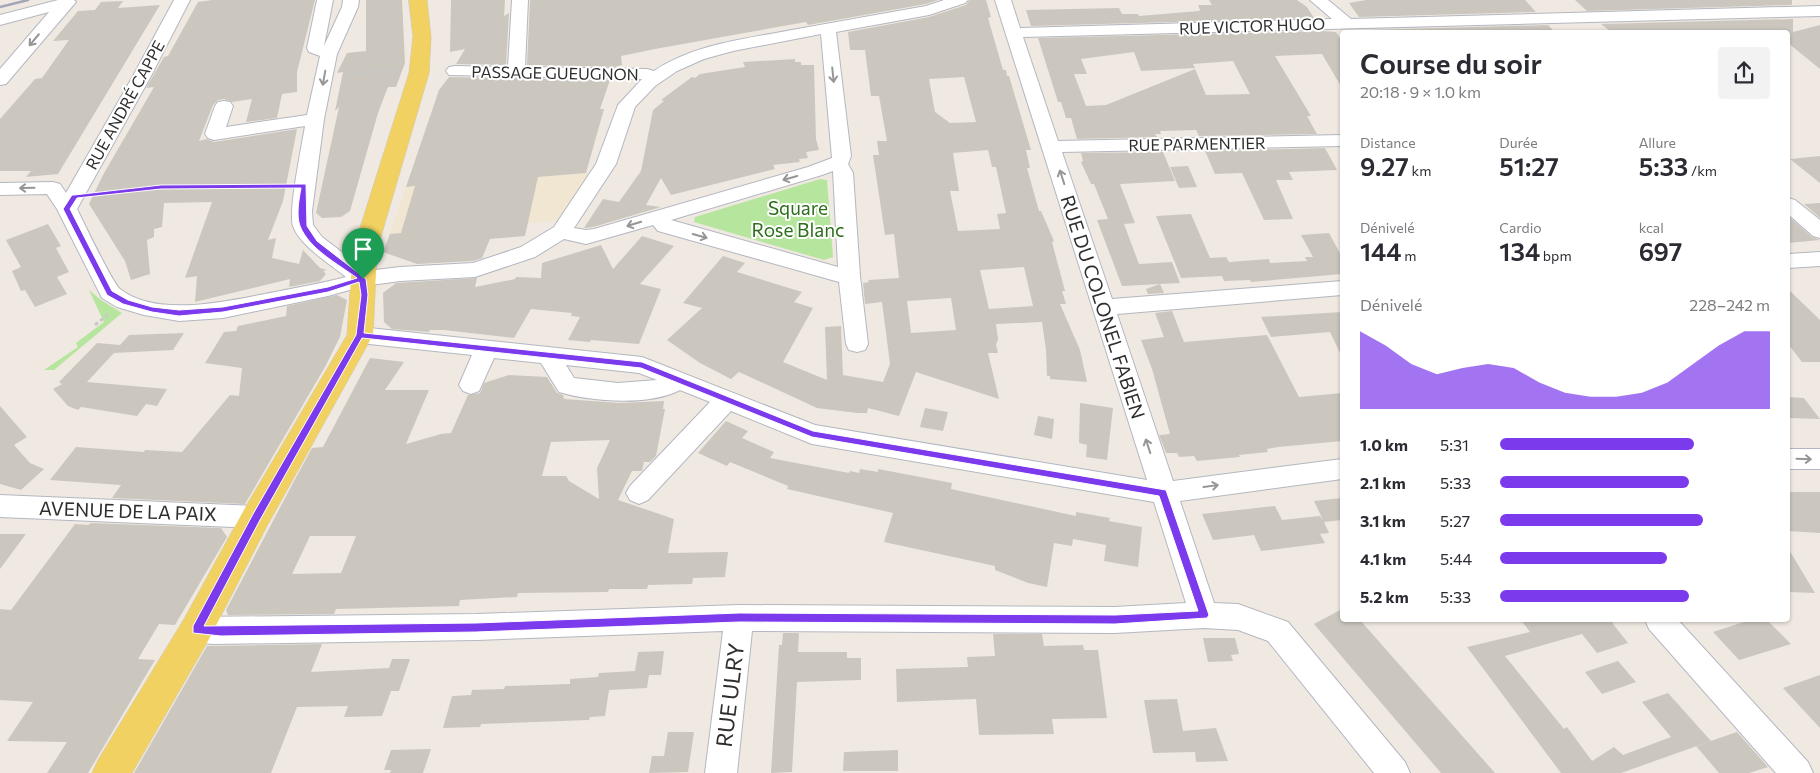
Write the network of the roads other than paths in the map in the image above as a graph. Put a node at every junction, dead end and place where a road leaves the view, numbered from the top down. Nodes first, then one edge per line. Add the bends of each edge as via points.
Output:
1 (182, 0) edge
2 (325, 0) edge
3 (351, 0) edge
4 (418, 0) edge
5 (520, 0) edge
6 (960, 0) edge
7 (1004, 0) edge
8 (1318, 0) edge
9 (1599, 0) edge
10 (70, 1) edge
11 (1815, 13) edge
12 (1617, 17) junction
13 (1573, 18) junction
14 (0, 20) edge
15 (1348, 24) junction
16 (825, 28) junction
17 (1587, 30) edge
18 (1015, 34) junction
19 (329, 54) junction
20 (455, 71) dead end
21 (516, 72) junction
22 (655, 77) junction
23 (0, 80) edge
24 (224, 106) dead end
25 (315, 119) junction
26 (1340, 140) edge
27 (1052, 147) junction
28 (837, 163) junction
29 (0, 188) edge
30 (70, 203) junction
31 (1790, 206) edge
32 (657, 217) junction
33 (1820, 231) edge
34 (561, 232) junction
35 (1820, 259) edge
36 (1790, 261) edge
37 (849, 276) junction
38 (363, 279) junction
39 (1340, 288) edge
40 (1103, 307) junction
41 (360, 335) junction
42 (857, 344) dead end
43 (487, 348) junction
44 (471, 385) dead end
45 (728, 400) junction
46 (1790, 458) edge
47 (1820, 460) edge
48 (1340, 469) edge
49 (639, 493) dead end
50 (1163, 493) junction
51 (0, 506) edge
52 (256, 517) junction
53 (1204, 615) junction
54 (739, 618) junction
55 (1661, 622) edge
56 (196, 630) junction
57 (111, 773) edge
58 (720, 773) edge
59 (1394, 773) edge
60 (1797, 773) edge

1 - 30 street, RUE ANDRÉ CAPPE
2 - 19 street via 315,48
3 - 19 street
4 - 38 main road via 422,37 419,73 365,250
5 - 21 street
6 - 16 street via 929,10
7 - 18 street, RUE DU COLONEL FABIEN
8 - 15 street
9 - 12 street
10 - 14 street
10 -> 23 street
11 - 12 street, RUE VICTOR HUGO
12 - 13 street, RUE VICTOR HUGO
13 - 15 street, RUE VICTOR HUGO
13 - 17 street
15 - 18 street, RUE VICTOR HUGO
16 - 22 street via 713,50 676,64
16 -> 28 street via 829,34 842,156
18 - 27 street, RUE DU COLONEL FABIEN
19 -> 25 street
20 - 21 street, PASSAGE GUEUGNON
21 - 22 street, PASSAGE GUEUGNON via 647,74
22 - 34 street via 627,105 606,164
24 - 25 street via 214,134
25 - 38 street via 304,186 303,226 315,242
26 - 27 street, RUE PARMENTIER
40 -> 27 street, RUE DU COLONEL FABIEN
28 -> 32 street
28 - 37 street via 843,173
30 -> 29 street via 53,188
30 - 38 street via 110,293 152,310 179,313 223,310
31 - 33 street
32 -> 34 street via 586,237
32 -> 37 street via 665,226
34 - 38 street via 528,252 475,270
35 - 36 street
37 - 42 street
38 - 41 main road
39 - 40 street
50 -> 40 street, RUE DU COLONEL FABIEN
41 - 43 street
41 - 52 main road
43 - 44 street
43 - 45 street via 642,365
45 - 49 street
45 - 50 street via 812,434
46 -> 47 street
50 -> 48 street
50 - 53 street, RUE DU COLONEL FABIEN
51 - 52 street, AVENUE DE LA PAIX
52 - 56 main road
53 - 54 street via 1115,620
53 - 59 street via 1238,617 1278,631
54 - 56 street via 476,627
54 - 58 street, RUE ULRY
55 - 60 street
56 - 57 main road

